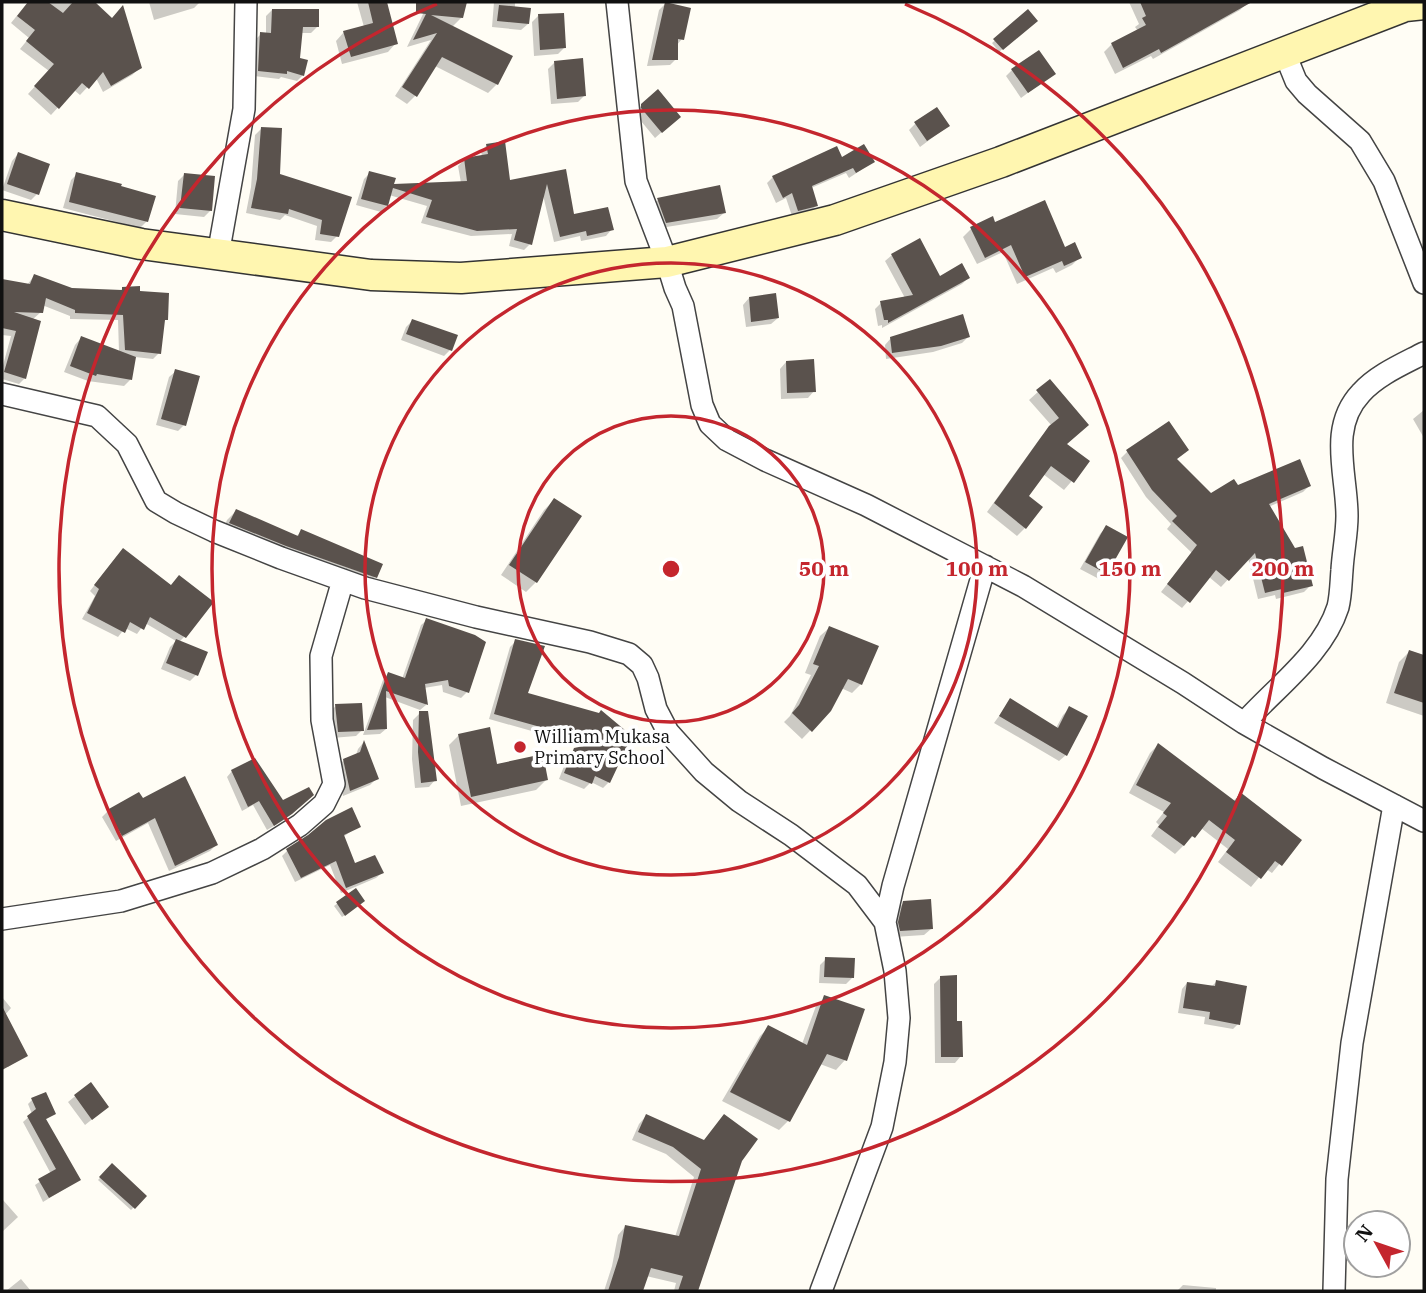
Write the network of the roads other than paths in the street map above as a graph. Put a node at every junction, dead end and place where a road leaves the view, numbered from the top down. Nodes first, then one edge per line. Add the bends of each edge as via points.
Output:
1 (246, 2) edge
2 (617, 2) edge
3 (1412, 4) edge
4 (1285, 54) junction
5 (2, 215) edge
6 (218, 255) junction
7 (667, 262) junction
8 (1424, 283) edge
9 (1424, 353) edge
10 (2, 394) edge
11 (985, 566) junction
12 (343, 580) junction
13 (1244, 723) junction
14 (1394, 805) junction
15 (1424, 821) edge
16 (2, 919) edge
17 (885, 922) junction
18 (821, 1291) edge
19 (1334, 1291) edge

1 - 6 street via 243,108
2 - 7 street via 636,181
3 - 4 main road
4 - 7 main road via 835,220
4 - 8 street via 1307,94 1360,141 1384,181
5 - 6 main road
6 - 7 main road via 371,275 461,278
7 - 11 street via 683,306 702,405 719,433 765,460
9 - 13 street via 1382,376 1361,392 1349,409 1342,428 1347,516 1338,605 1308,658
10 - 12 street via 97,416 127,443 156,501 214,531
11 - 13 street
11 - 17 street
12 - 16 street via 321,656 322,720 334,784 324,804 262,849 212,873 121,901
12 - 17 street via 629,654 642,665 668,732 705,772 857,885
13 - 14 street
14 - 15 street
14 - 19 street via 1352,1043 1337,1179
17 - 18 street via 900,1018 895,1062 882,1127

